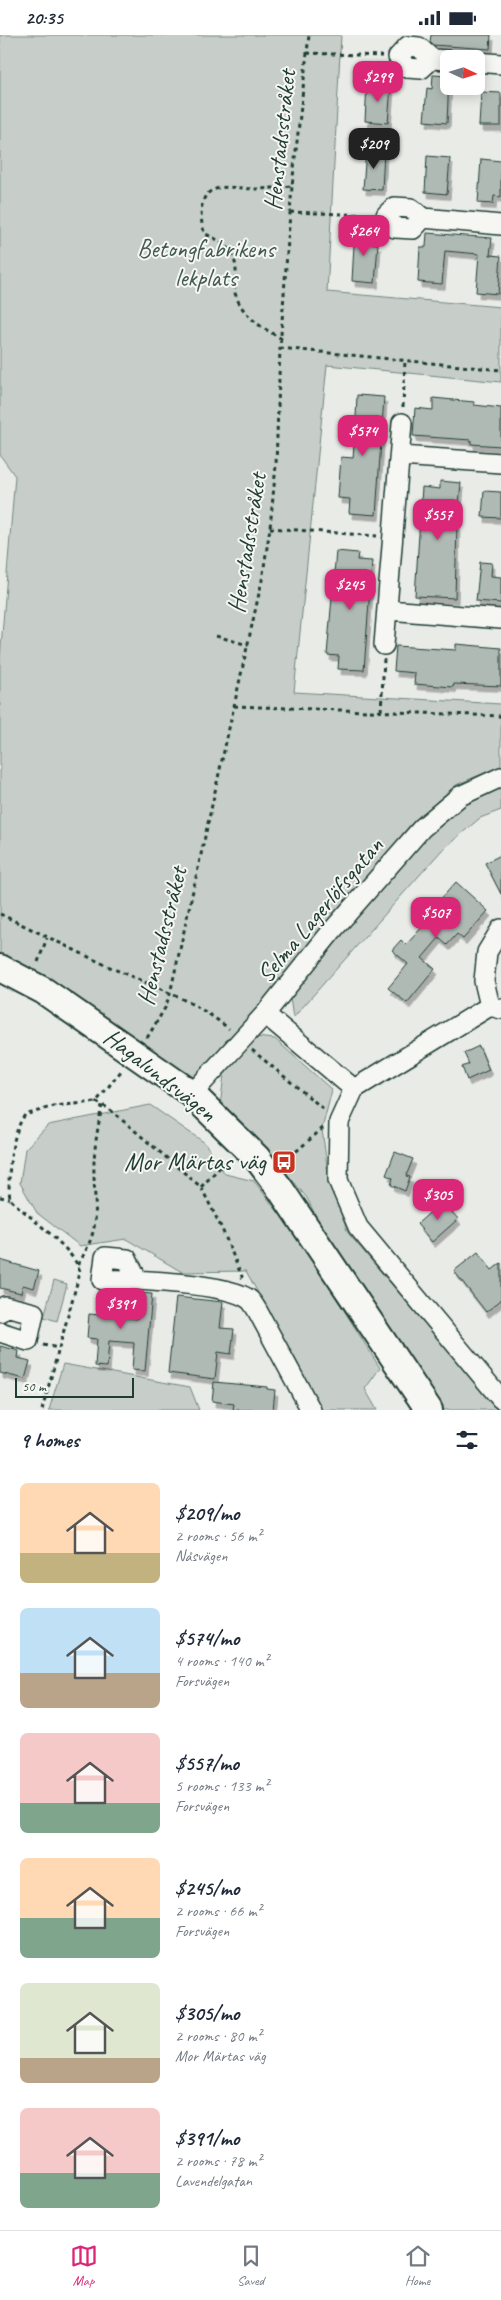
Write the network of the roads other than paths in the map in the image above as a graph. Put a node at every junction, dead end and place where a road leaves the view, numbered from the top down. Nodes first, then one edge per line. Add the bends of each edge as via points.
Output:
1 (398, 57) road end
2 (440, 60) edge
3 (485, 63) edge
4 (501, 64) edge
5 (386, 215) road end
6 (501, 225) edge
7 (402, 423) road end
8 (400, 456) junction
9 (501, 463) edge
10 (388, 610) junction
11 (501, 619) edge
12 (384, 645) road end
13 (501, 777) edge
14 (501, 929) edge
15 (0, 968) edge
16 (495, 1008) edge
17 (265, 1014) junction
18 (354, 1089) junction
19 (192, 1094) junction
20 (137, 1279) dead end
21 (0, 1312) edge
22 (0, 1332) edge
23 (501, 1399) edge
24 (311, 1410) edge
25 (429, 1410) edge

1 - 2 street via 408,46 419,47
3 - 4 street
5 - 6 street via 395,227 413,229 423,218
7 - 8 street
8 - 9 street
8 - 10 street
10 - 11 street
10 - 12 street
13 - 17 street, Selma Lagerlöfsgatan via 460,796 422,828 330,932
14 - 16 street via 487,952 484,981
15 - 19 street, Hagalundsvägen via 44,991
16 - 18 street
17 - 18 street
17 - 19 street, Selma Lagerlöfsgatan
18 - 23 street via 336,1120 338,1179 358,1227
19 - 25 street, Hagalundsvägen via 257,1158 275,1182
20 - 24 street via 234,1293 250,1300
21 - 22 street via 5,1306 34,1313 28,1341

